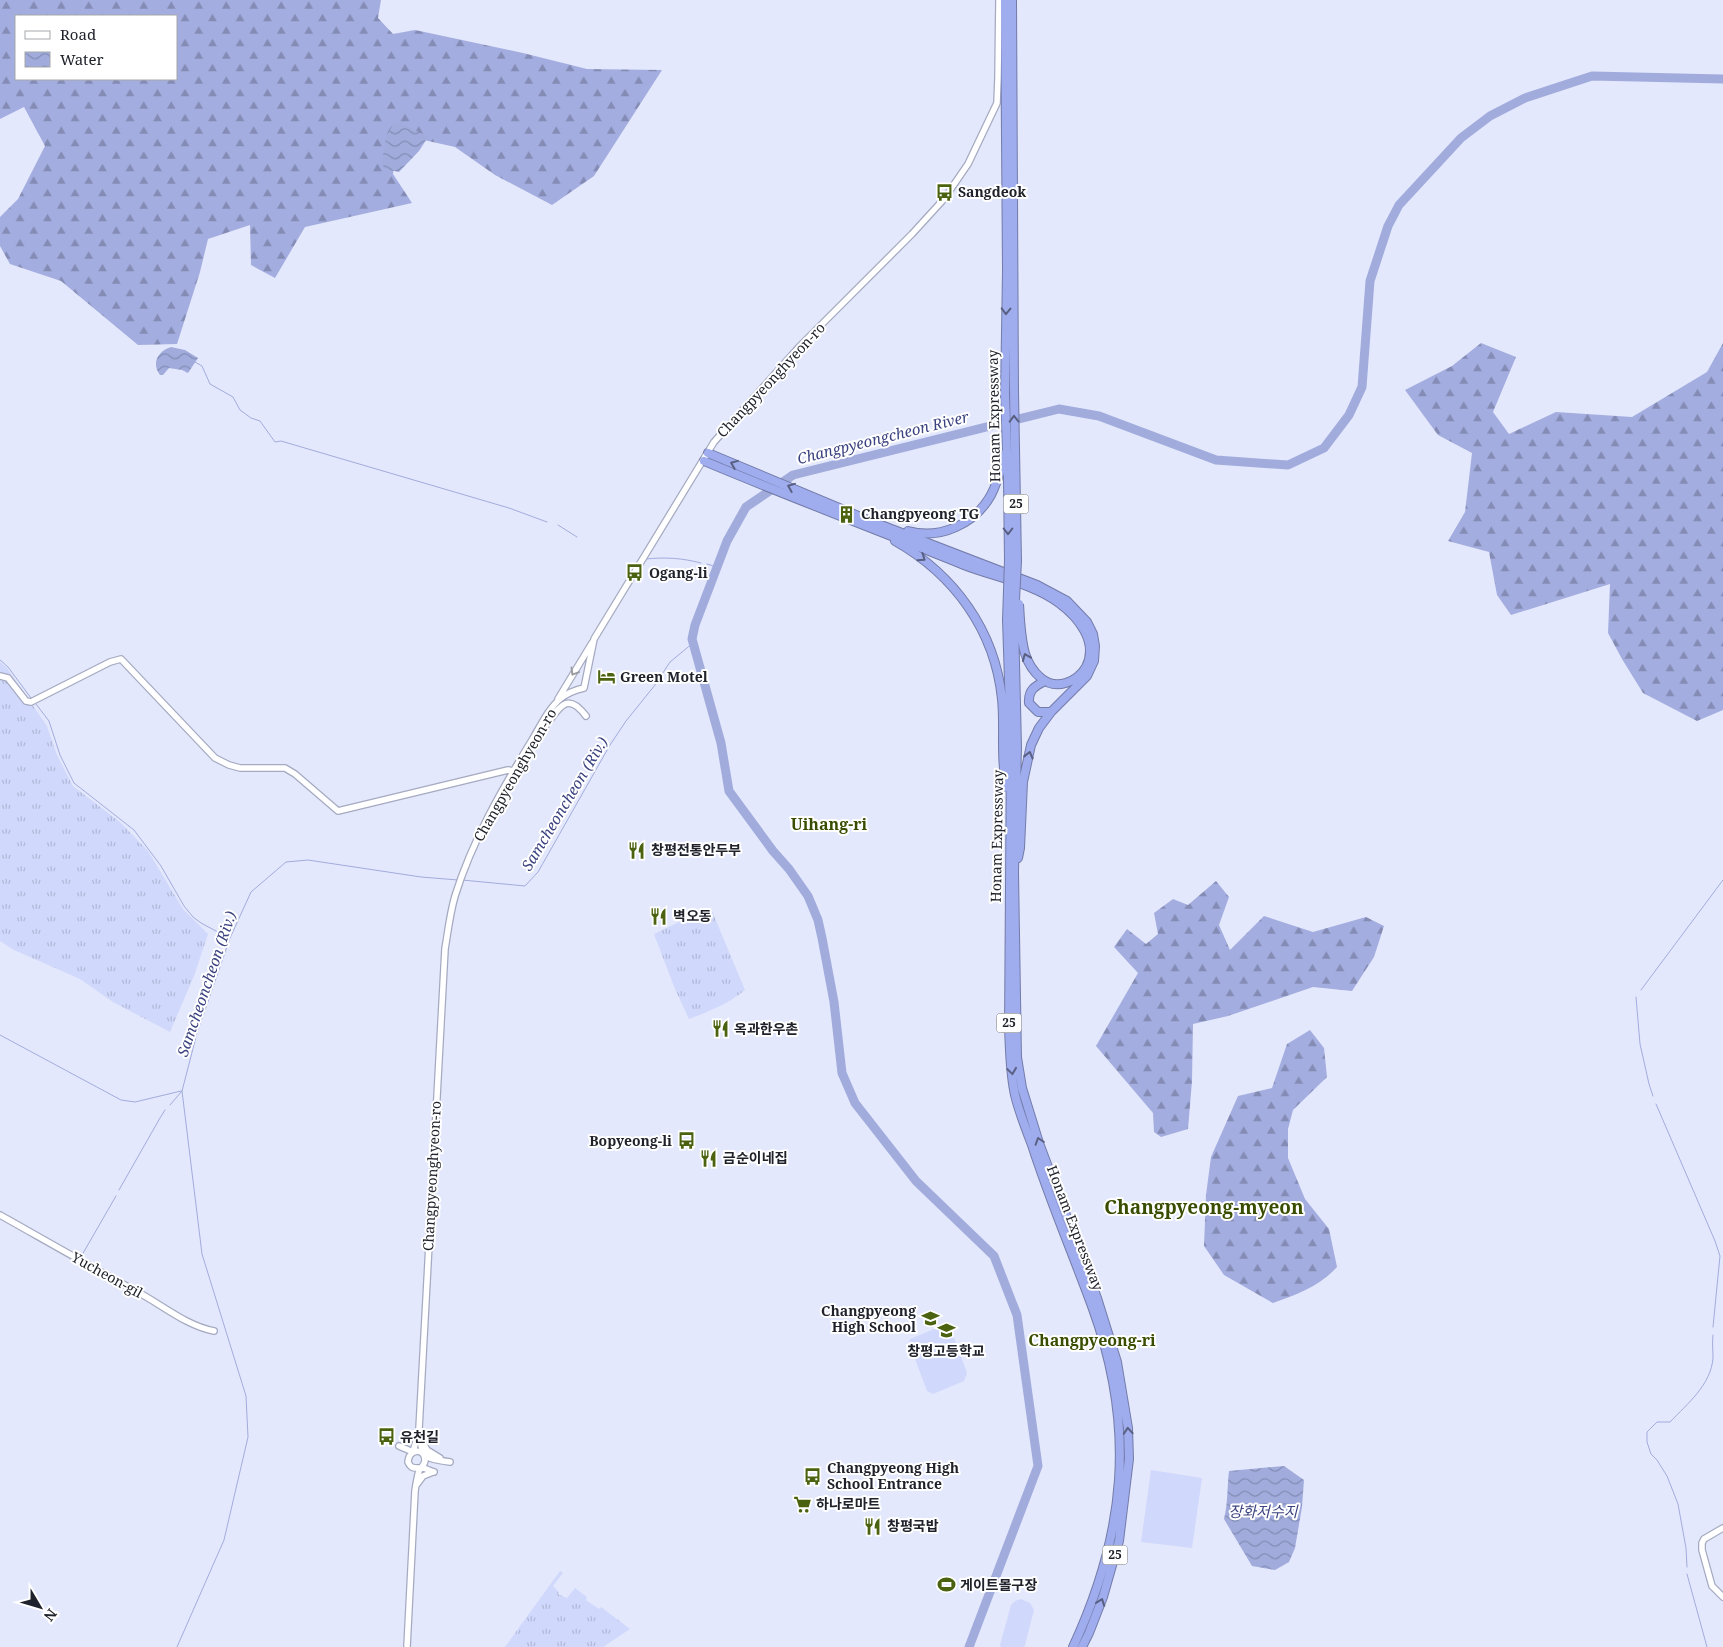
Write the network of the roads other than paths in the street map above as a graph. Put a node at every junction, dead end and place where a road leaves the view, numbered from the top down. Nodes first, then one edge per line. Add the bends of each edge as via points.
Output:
1 (999, 0) edge
2 (1005, 0) edge
3 (1012, 0) edge
4 (1011, 447) junction
5 (706, 457) junction
6 (866, 522) junction
7 (1013, 560) junction
8 (1014, 620) junction
9 (594, 639) junction
10 (0, 676) edge
11 (1045, 681) junction
12 (554, 706) junction
13 (1051, 712) junction
14 (586, 716) dead end
15 (534, 737) junction
16 (514, 771) junction
17 (1010, 800) junction
18 (1014, 872) junction
19 (0, 1215) edge
20 (214, 1331) dead end
21 (1121, 1406) junction
22 (419, 1430) junction
23 (399, 1446) junction
24 (413, 1452) junction
25 (423, 1454) junction
26 (408, 1460) junction
27 (450, 1462) junction
28 (422, 1466) junction
29 (412, 1467) junction
30 (415, 1488) junction
31 (1723, 1528) edge
32 (1723, 1597) edge
33 (407, 1647) edge
34 (1073, 1647) edge
35 (1082, 1647) edge

1 - 5 main road, Changpyeonghyeon-ro via 996,103 960,177 912,234 800,346 730,422
2 -> 4 highway, Honam Expressway / 25 via 1005,394
4 -> 3 highway, Honam Expressway / 25 via 1014,391
4 - 6 highway via 991,495 980,511 956,527 930,534
4 - 7 highway, Honam Expressway / 25
6 -> 5 highway via 821,499
5 - 6 highway via 750,480
5 - 9 main road, Changpyeonghyeon-ro
6 - 11 highway via 1058,602 1082,626 1088,637 1088,661 1083,672 1065,684
6 - 13 highway via 1037,584 1067,601 1080,613 1093,634 1094,661 1087,676
6 -> 17 highway via 943,575 960,594 986,639 1002,697 1003,771
7 - 8 highway, Honam Expressway / 25, bridge
7 - 8 highway, 25, bridge
11 -> 8 highway via 1027,662
8 - 17 highway, Honam Expressway / 25
8 - 18 highway, Honam Expressway / 25 via 1017,747
9 -> 12 main road
9 - 12 main road, Changpyeonghyeon-ro via 584,688 571,691
10 - 16 main road via 8,678 26,701 31,702 121,659 215,758 240,768 281,767 290,770 338,812
11 - 13 highway via 1030,692 1029,703 1038,712
12 - 15 main road, Changpyeonghyeon-ro
18 -> 13 highway via 1020,848 1026,764 1039,728
14 - 15 main road via 571,703 564,704
15 - 16 main road, Changpyeonghyeon-ro
16 - 22 main road, Changpyeonghyeon-ro via 466,866 456,893 445,949
17 -> 21 highway, Honam Expressway / 25 via 1009,1027 1015,1095 1048,1194 1093,1310
21 -> 18 highway, Honam Expressway / 25 via 1117,1362 1022,1088 1016,1030
19 - 20 main road, Yucheon-gil via 189,1323
21 - 34 highway, Honam Expressway / 25 via 1120,1460 1112,1536 1094,1598
35 -> 21 highway, Honam Expressway / 25 via 1104,1597 1119,1541 1129,1459 1128,1428
22 - 23 main road via 411,1444
22 - 24 main road
22 - 25 main road
22 - 27 main road via 427,1450
23 - 24 main road
23 - 26 main road
24 - 25 main road
24 - 26 main road
25 - 27 main road via 431,1459
25 - 28 main road
26 - 29 main road
27 - 28 main road
28 - 29 main road
28 - 30 main road
28 - 30 main road via 434,1472 423,1476
29 - 30 main road
30 - 33 main road
31 - 32 main road via 1704,1539 1702,1550 1712,1586

